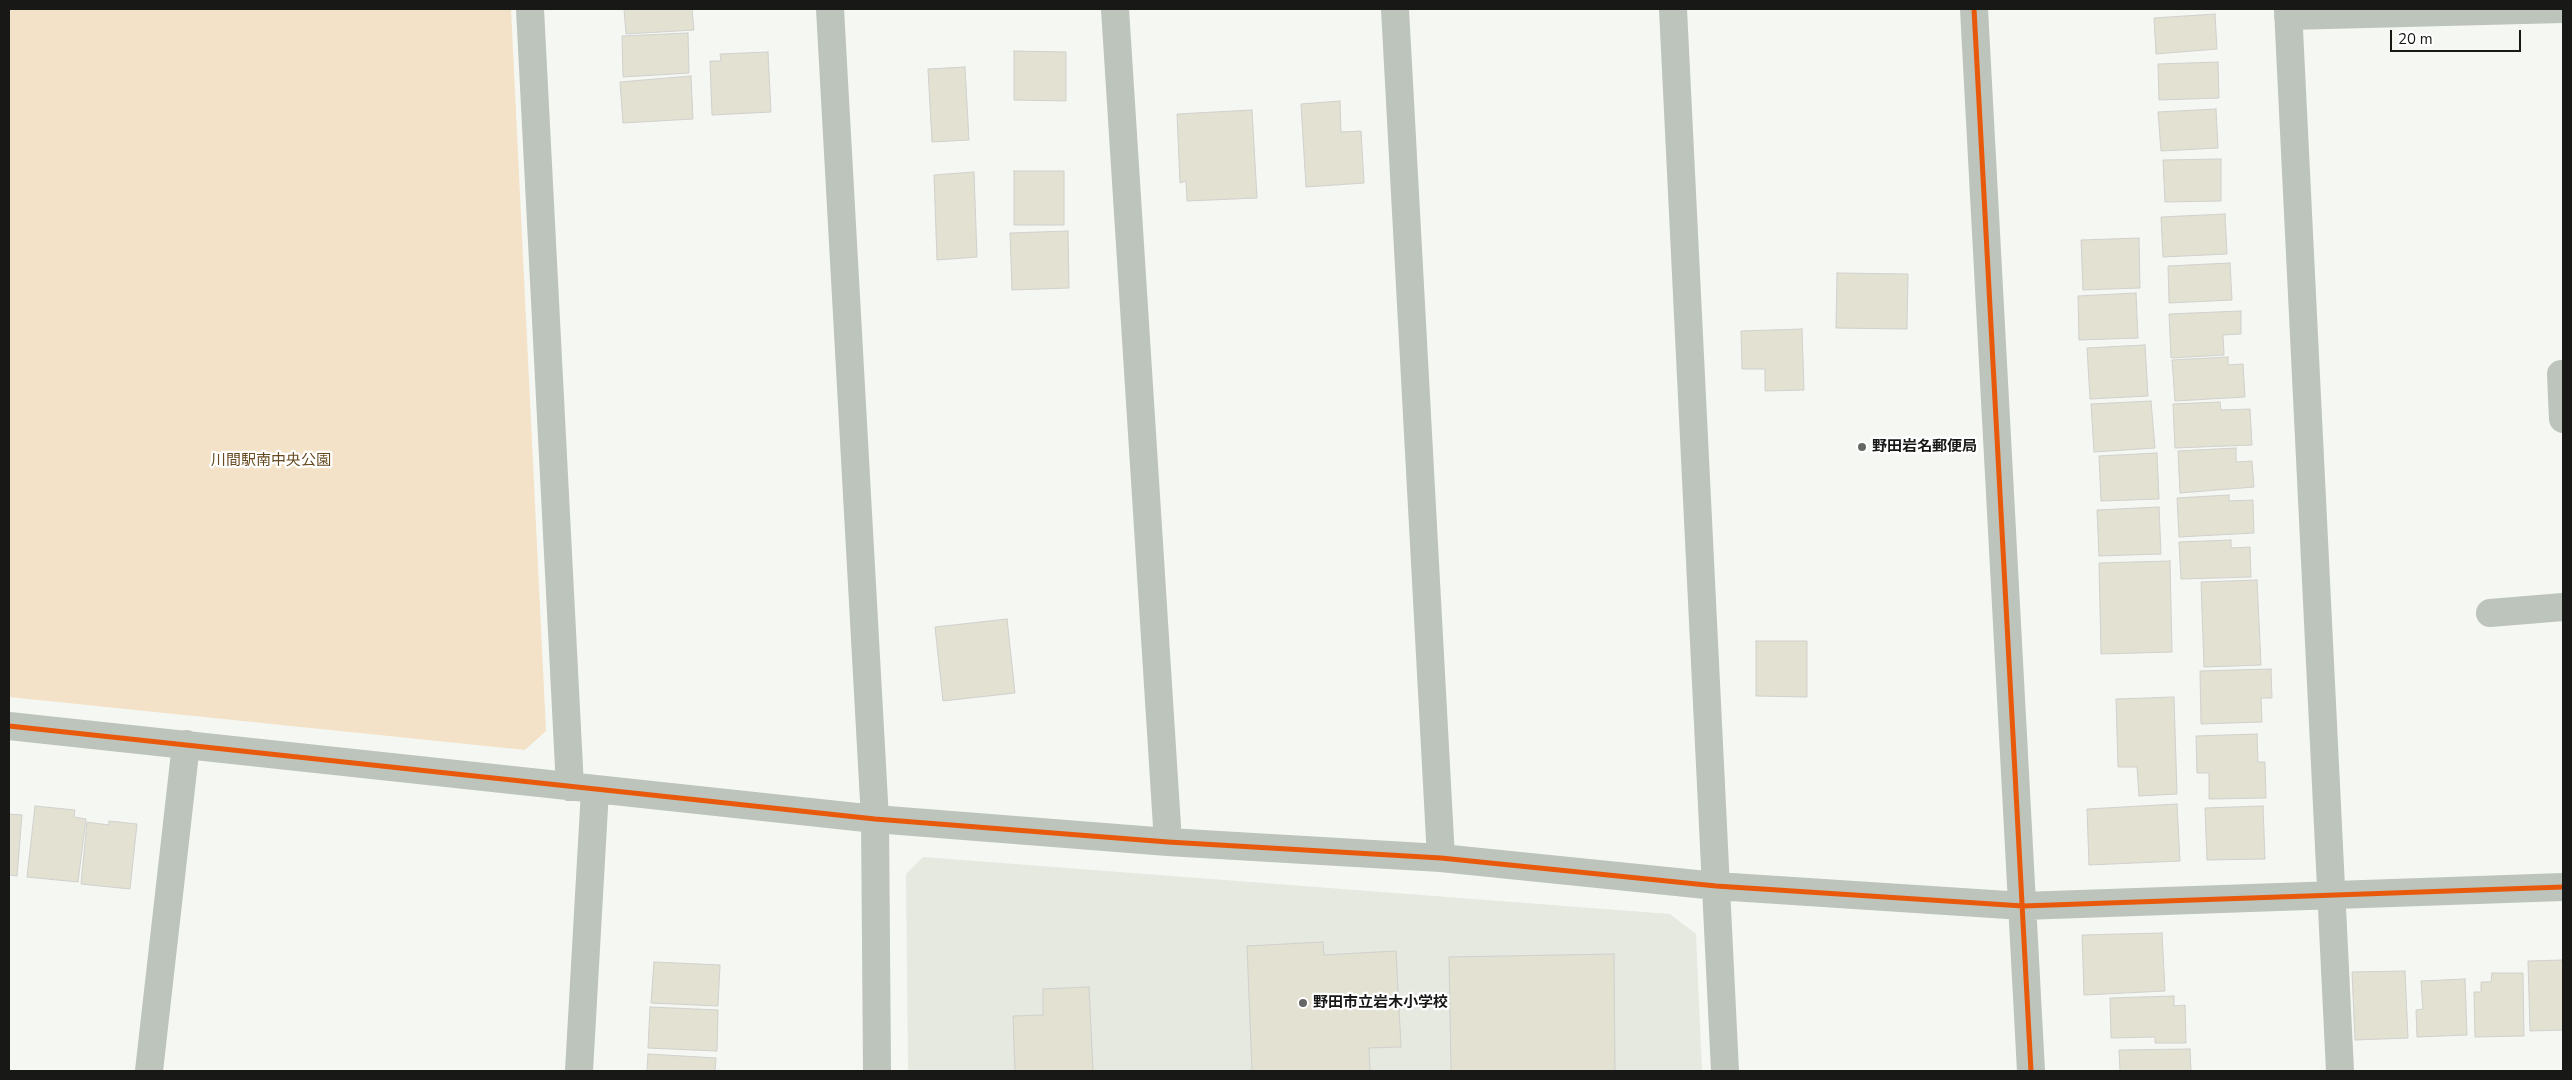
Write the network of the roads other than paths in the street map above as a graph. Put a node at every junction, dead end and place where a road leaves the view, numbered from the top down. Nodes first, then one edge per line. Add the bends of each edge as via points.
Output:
1 (530, 9) edge
2 (830, 9) edge
3 (1115, 9) edge
4 (1395, 9) edge
5 (1673, 9) edge
6 (1974, 9) edge
7 (2563, 9) edge
8 (2288, 12) edge
9 (2561, 374) dead end
10 (2563, 419) edge
11 (2563, 607) edge
12 (2490, 613) dead end
13 (9, 726) edge
14 (186, 744) junction
15 (582, 789) junction
16 (875, 819) junction
17 (1168, 842) junction
18 (1441, 858) junction
19 (1716, 886) junction
20 (2563, 887) edge
21 (2331, 894) junction
22 (2022, 906) junction
23 (149, 1071) edge
24 (579, 1071) edge
25 (877, 1071) edge
26 (1725, 1071) edge
27 (2031, 1071) edge
28 (2340, 1071) edge

1 - 15 street
2 - 16 street
3 - 17 street
4 - 18 street
5 - 19 street
6 - 22 street
7 - 8 street
8 - 21 street
9 - 10 street
11 - 12 street
13 - 14 street
14 - 15 street
14 - 23 street
15 - 16 street
15 - 24 street
16 - 17 street
16 - 25 street
17 - 18 street
18 - 19 street
19 - 22 street
19 - 26 street
20 - 21 street
21 - 22 street
21 - 28 street
22 - 27 street

